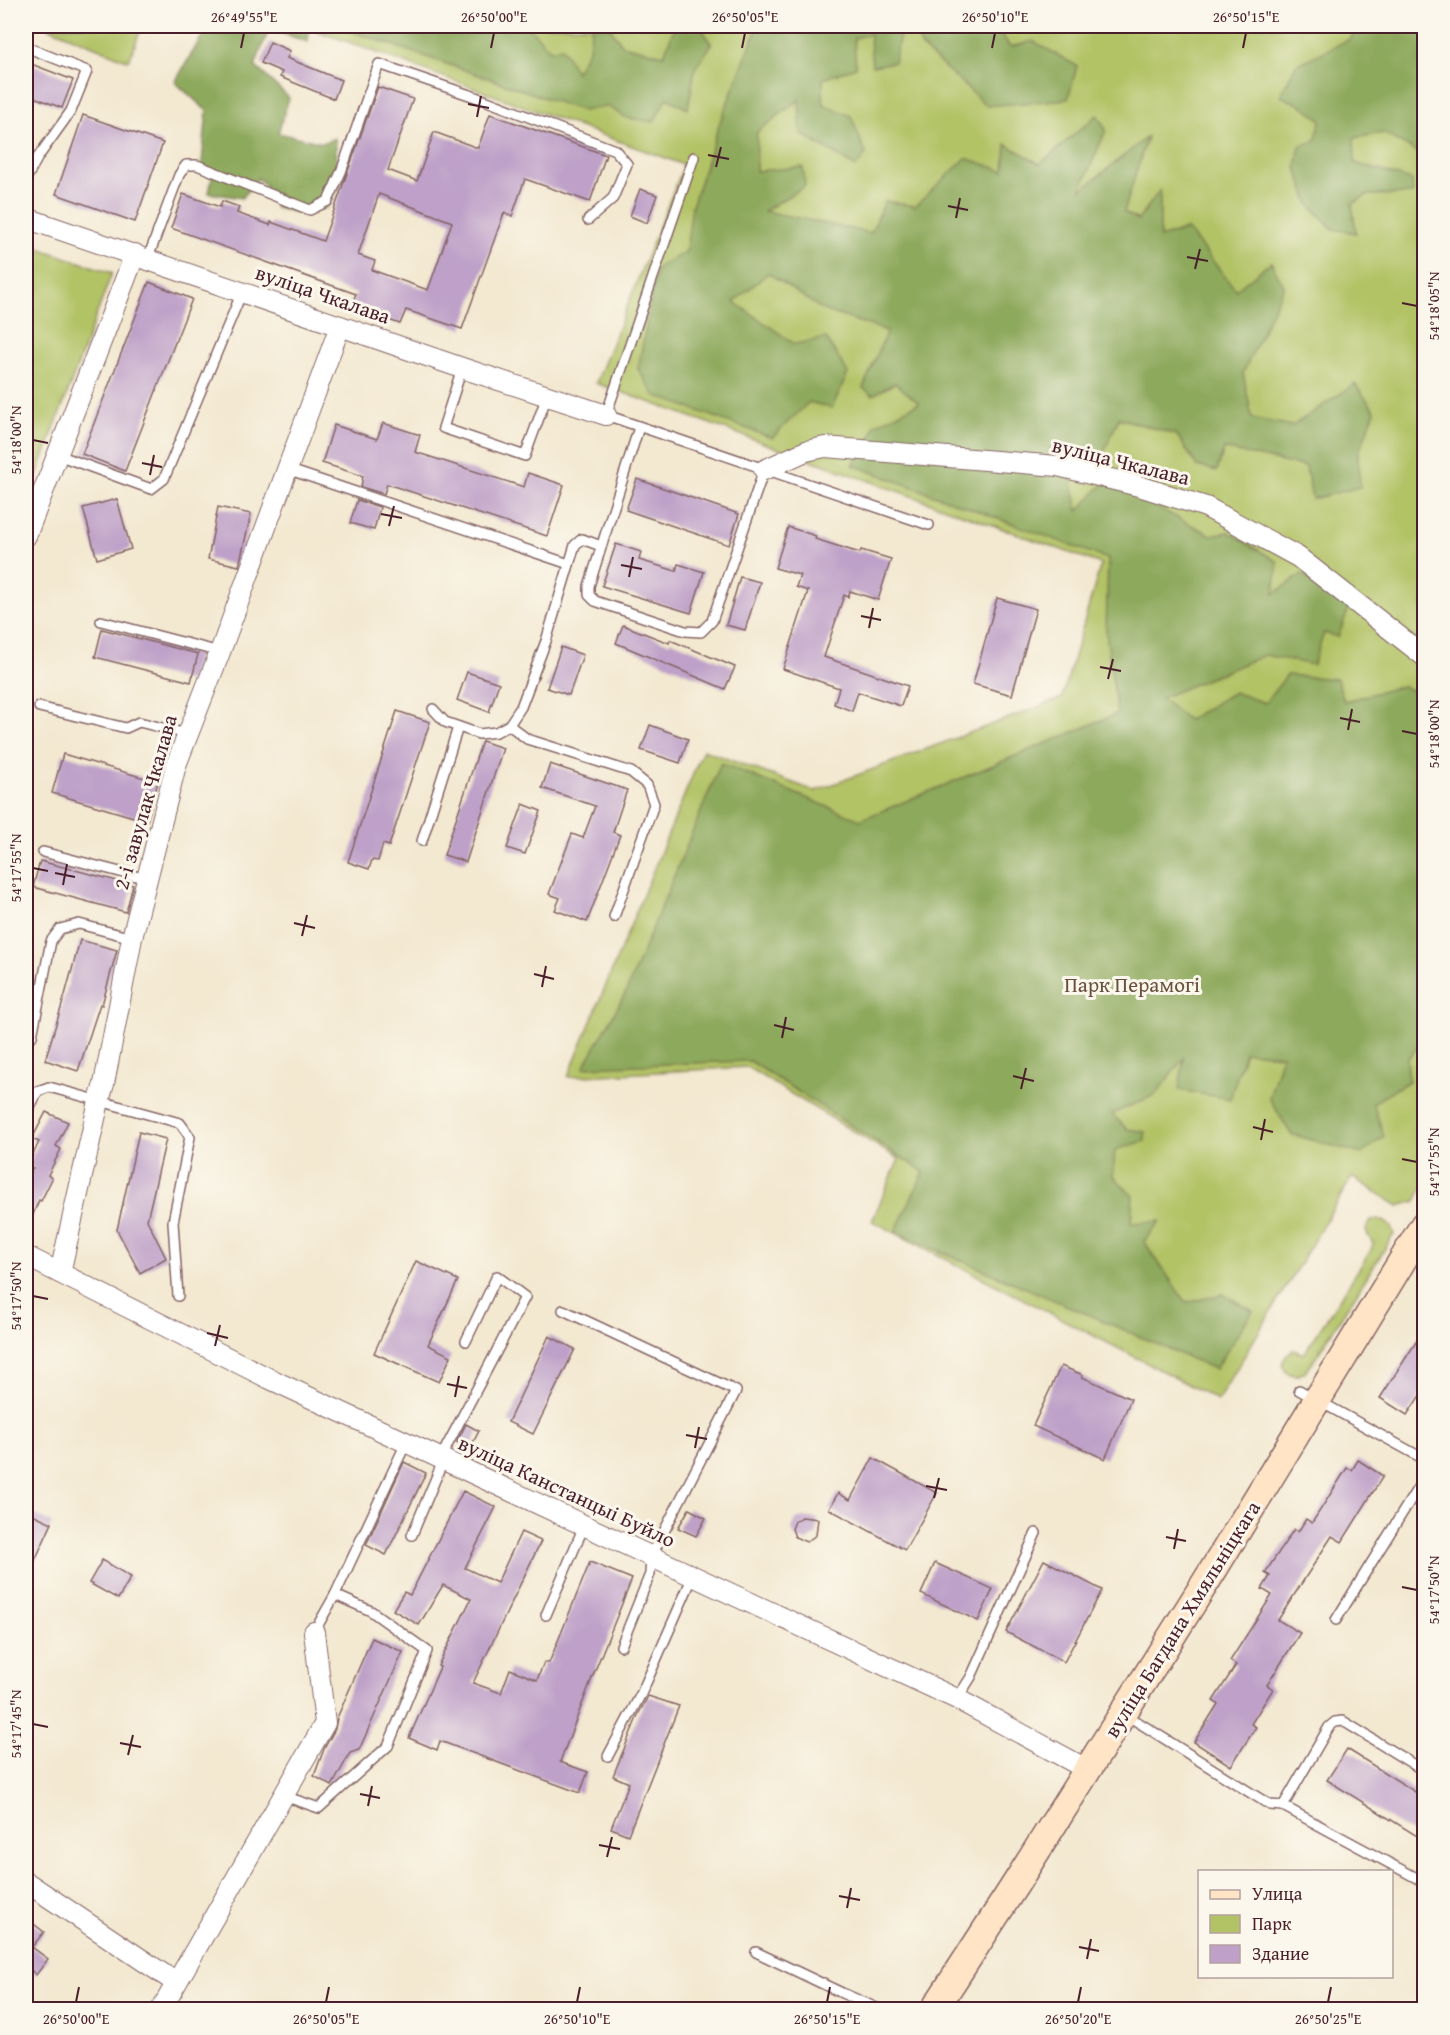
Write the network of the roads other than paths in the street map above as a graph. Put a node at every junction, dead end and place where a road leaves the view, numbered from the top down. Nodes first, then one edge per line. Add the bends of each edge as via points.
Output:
1 (26, 47) edge
2 (694, 157) dead end
3 (26, 179) edge
4 (26, 218) edge
5 (588, 220) dead end
6 (141, 256) junction
7 (242, 291) junction
8 (340, 326) junction
9 (462, 368) junction
10 (547, 396) junction
11 (606, 416) junction
12 (639, 427) junction
13 (58, 455) junction
14 (287, 469) junction
15 (764, 470) junction
16 (929, 525) dead end
17 (26, 536) edge
18 (601, 546) junction
19 (569, 564) junction
20 (102, 621) dead end
21 (220, 652) junction
22 (1425, 656) edge
23 (39, 707) dead end
24 (433, 709) dead end
25 (509, 725) junction
26 (458, 727) junction
27 (187, 734) junction
28 (422, 841) dead end
29 (43, 852) dead end
30 (147, 879) junction
31 (614, 916) dead end
32 (132, 938) junction
33 (32, 1036) dead end
34 (99, 1101) junction
35 (26, 1115) edge
36 (1418, 1231) edge
37 (26, 1256) edge
38 (60, 1273) junction
39 (178, 1296) dead end
40 (563, 1310) dead end
41 (466, 1341) dead end
42 (1308, 1395) junction
43 (406, 1443) junction
44 (1425, 1459) edge
45 (442, 1460) junction
46 (1425, 1478) edge
47 (584, 1526) junction
48 (1036, 1533) dead end
49 (412, 1535) dead end
50 (651, 1557) junction
51 (693, 1576) junction
52 (335, 1595) junction
53 (546, 1616) dead end
54 (1336, 1620) dead end
55 (314, 1632) joint
56 (621, 1646) dead end
57 (957, 1698) junction
58 (1124, 1713) junction
59 (608, 1756) dead end
60 (1088, 1770) junction
61 (1425, 1771) edge
62 (284, 1796) junction
63 (1283, 1806) junction
64 (26, 1882) edge
65 (1425, 1882) edge
66 (756, 1952) dead end
67 (175, 1982) junction
68 (160, 2010) edge
69 (881, 2010) edge
70 (934, 2010) edge

1 - 3 lane via 87,71 71,111
2 - 11 lane
4 - 6 street, вуліца Чкалава
5 - 6 lane via 613,198 627,164 615,150 379,64 328,201 310,210 197,165 186,165
6 - 7 street, вуліца Чкалава
6 - 13 street
7 - 8 street, вуліца Чкалава
7 - 13 lane via 165,479 151,489
8 - 9 street, вуліца Чкалава
8 - 14 street, 2-і завулак Чкалава
9 - 10 street, вуліца Чкалава
9 - 10 lane via 442,428 525,456
10 - 11 street, вуліца Чкалава
11 - 12 lane
12 - 15 lane
12 - 18 lane
13 - 17 street
14 - 19 lane
14 - 21 street, 2-і завулак Чкалава
15 - 16 lane
15 - 18 lane via 712,621 701,632 685,631 595,601 589,595 589,586
15 - 22 street, вуліца Чкалава via 825,447 1058,466 1139,486 1206,507 1298,557
18 - 19 lane via 582,539 575,544
19 - 25 lane via 546,641
20 - 21 lane
21 - 27 street, 2-і завулак Чкалава
23 - 27 lane via 126,728 139,722
24 - 26 lane via 445,722
25 - 26 lane via 479,734
25 - 31 lane via 527,739 631,772 647,785 654,804
26 - 28 lane
27 - 30 street, 2-і завулак Чкалава
29 - 30 lane
30 - 32 street, 2-і завулак Чкалава
32 - 33 lane via 79,924 60,929 51,941
32 - 34 street, 2-і завулак Чкалава
34 - 35 lane via 49,1087 38,1091
34 - 38 street, 2-і завулак Чкалава
34 - 39 lane via 180,1123 190,1137 173,1222
36 - 42 street, вуліца Багдана Хмяльніцкага
37 - 38 street, вуліца Канстанцыі Буйло
38 - 43 street, вуліца Канстанцыі Буйло
40 - 50 lane via 736,1391
41 - 45 lane via 497,1276 525,1297
42 - 44 lane
42 - 58 street, вуліца Багдана Хмяльніцкага
43 - 45 street, вуліца Канстанцыі Буйло
43 - 52 lane
45 - 47 street, вуліца Канстанцыі Буйло
45 - 49 lane
46 - 54 lane
47 - 50 street, вуліца Канстанцыі Буйло
47 - 53 lane
48 - 57 lane via 971,1677
50 - 51 street, вуліца Канстанцыі Буйло
50 - 56 lane via 650,1574
51 - 57 street, вуліца Канстанцыі Буйло
51 - 59 lane via 642,1692
52 - 55 lane
52 - 62 lane via 371,1611 427,1651 388,1746 319,1808
55 - 62 street via 325,1723
57 - 60 street, вуліца Канстанцыі Буйло
58 - 60 street, вуліца Багдана Хмяльніцкага
58 - 63 lane via 1270,1805
60 - 70 street, вуліца Багдана Хмяльніцкага
61 - 63 lane via 1343,1721 1335,1722
62 - 67 street
63 - 65 lane
64 - 67 street
66 - 69 lane
67 - 68 street

